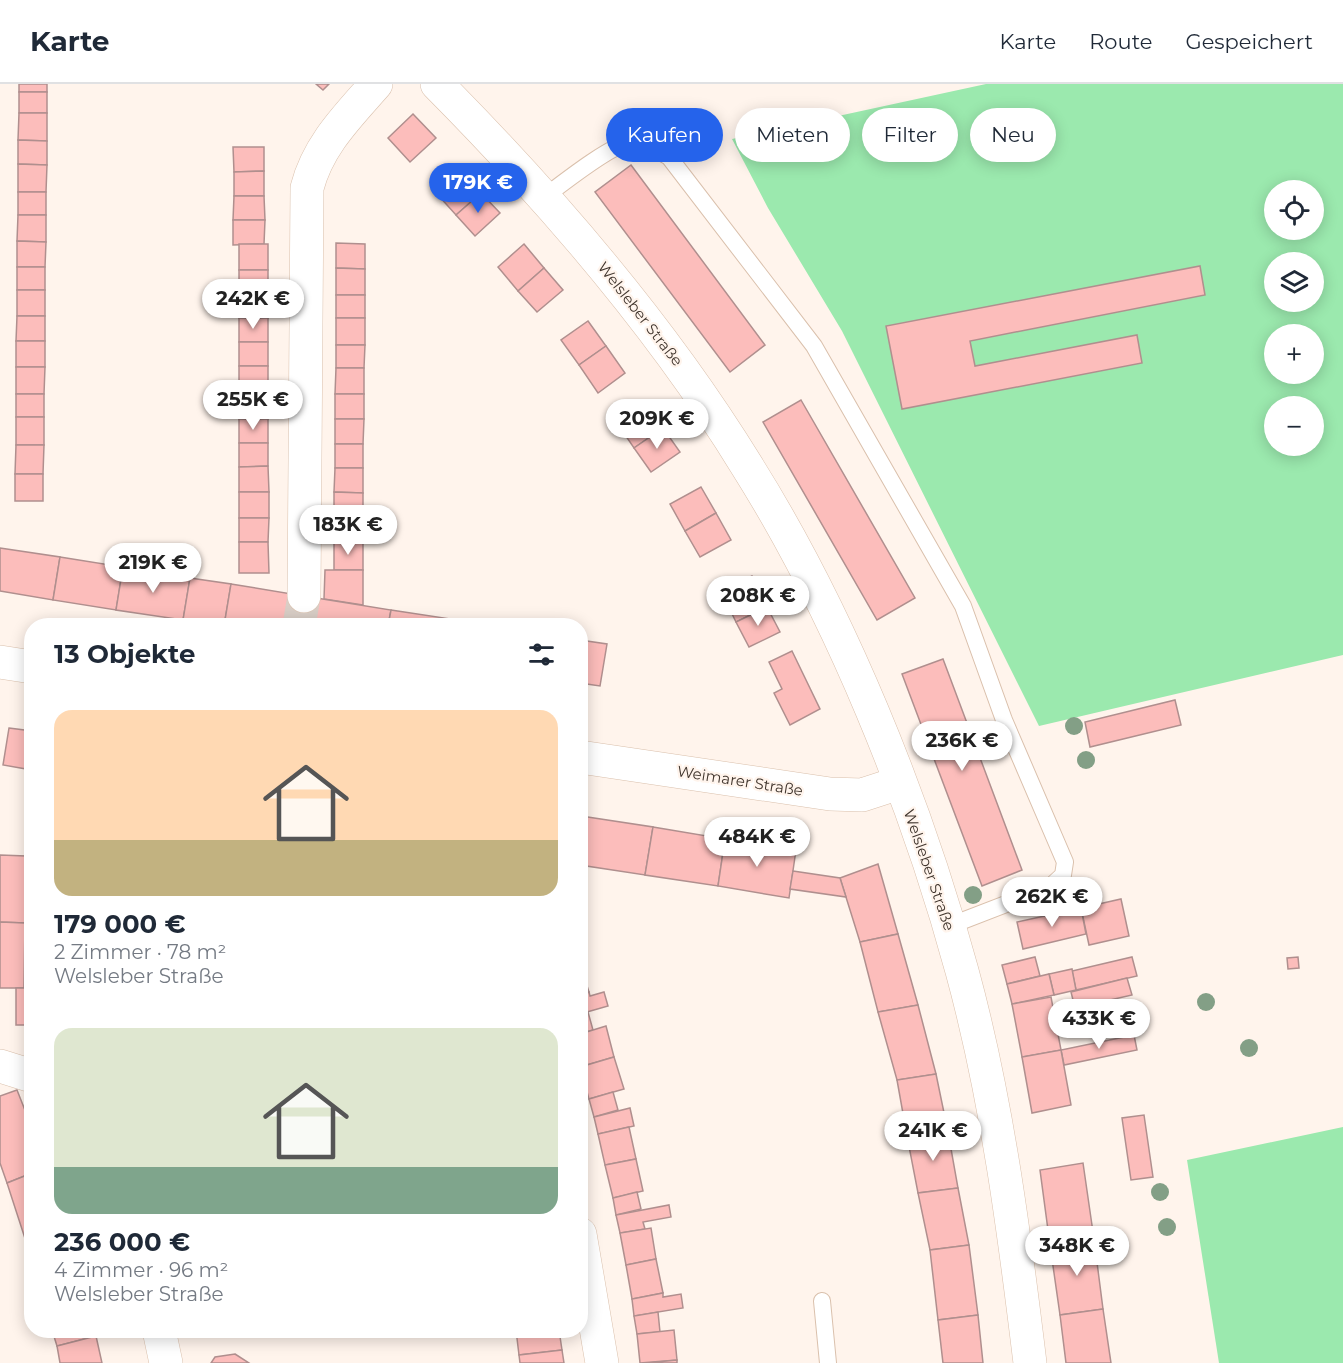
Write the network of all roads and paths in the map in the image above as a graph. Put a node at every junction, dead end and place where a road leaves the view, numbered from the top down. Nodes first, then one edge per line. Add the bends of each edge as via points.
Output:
1 (376, 84) edge
2 (437, 84) edge
3 (543, 198) junction
4 (304, 596) tunnel mouth
5 (0, 663) edge
6 (24, 666) edge
7 (588, 758) edge
8 (899, 783) junction
9 (949, 926) junction
10 (0, 1066) edge
11 (24, 1074) edge
12 (588, 1281) edge
13 (822, 1301) dead end
14 (161, 1338) edge
15 (166, 1363) edge
16 (602, 1363) edge
17 (828, 1363) edge
18 (1030, 1363) edge

1 - 4 street via 329,139 316,160 307,188
2 - 3 street, Welsleber Straße
3 - 8 street, Welsleber Straße via 659,337 747,466 823,605
3 - 9 lane via 608,152 628,143 651,147 669,157 814,346 963,606 1004,720 1065,861 1063,875 1050,887
5 - 6 street
7 - 8 street, Weimarer Straße via 830,794 862,795
8 - 9 street, Welsleber Straße
9 - 18 street, Welsleber Straße via 971,1004 1002,1154
10 - 11 street
12 - 16 street
13 - 17 lane
14 - 15 street

